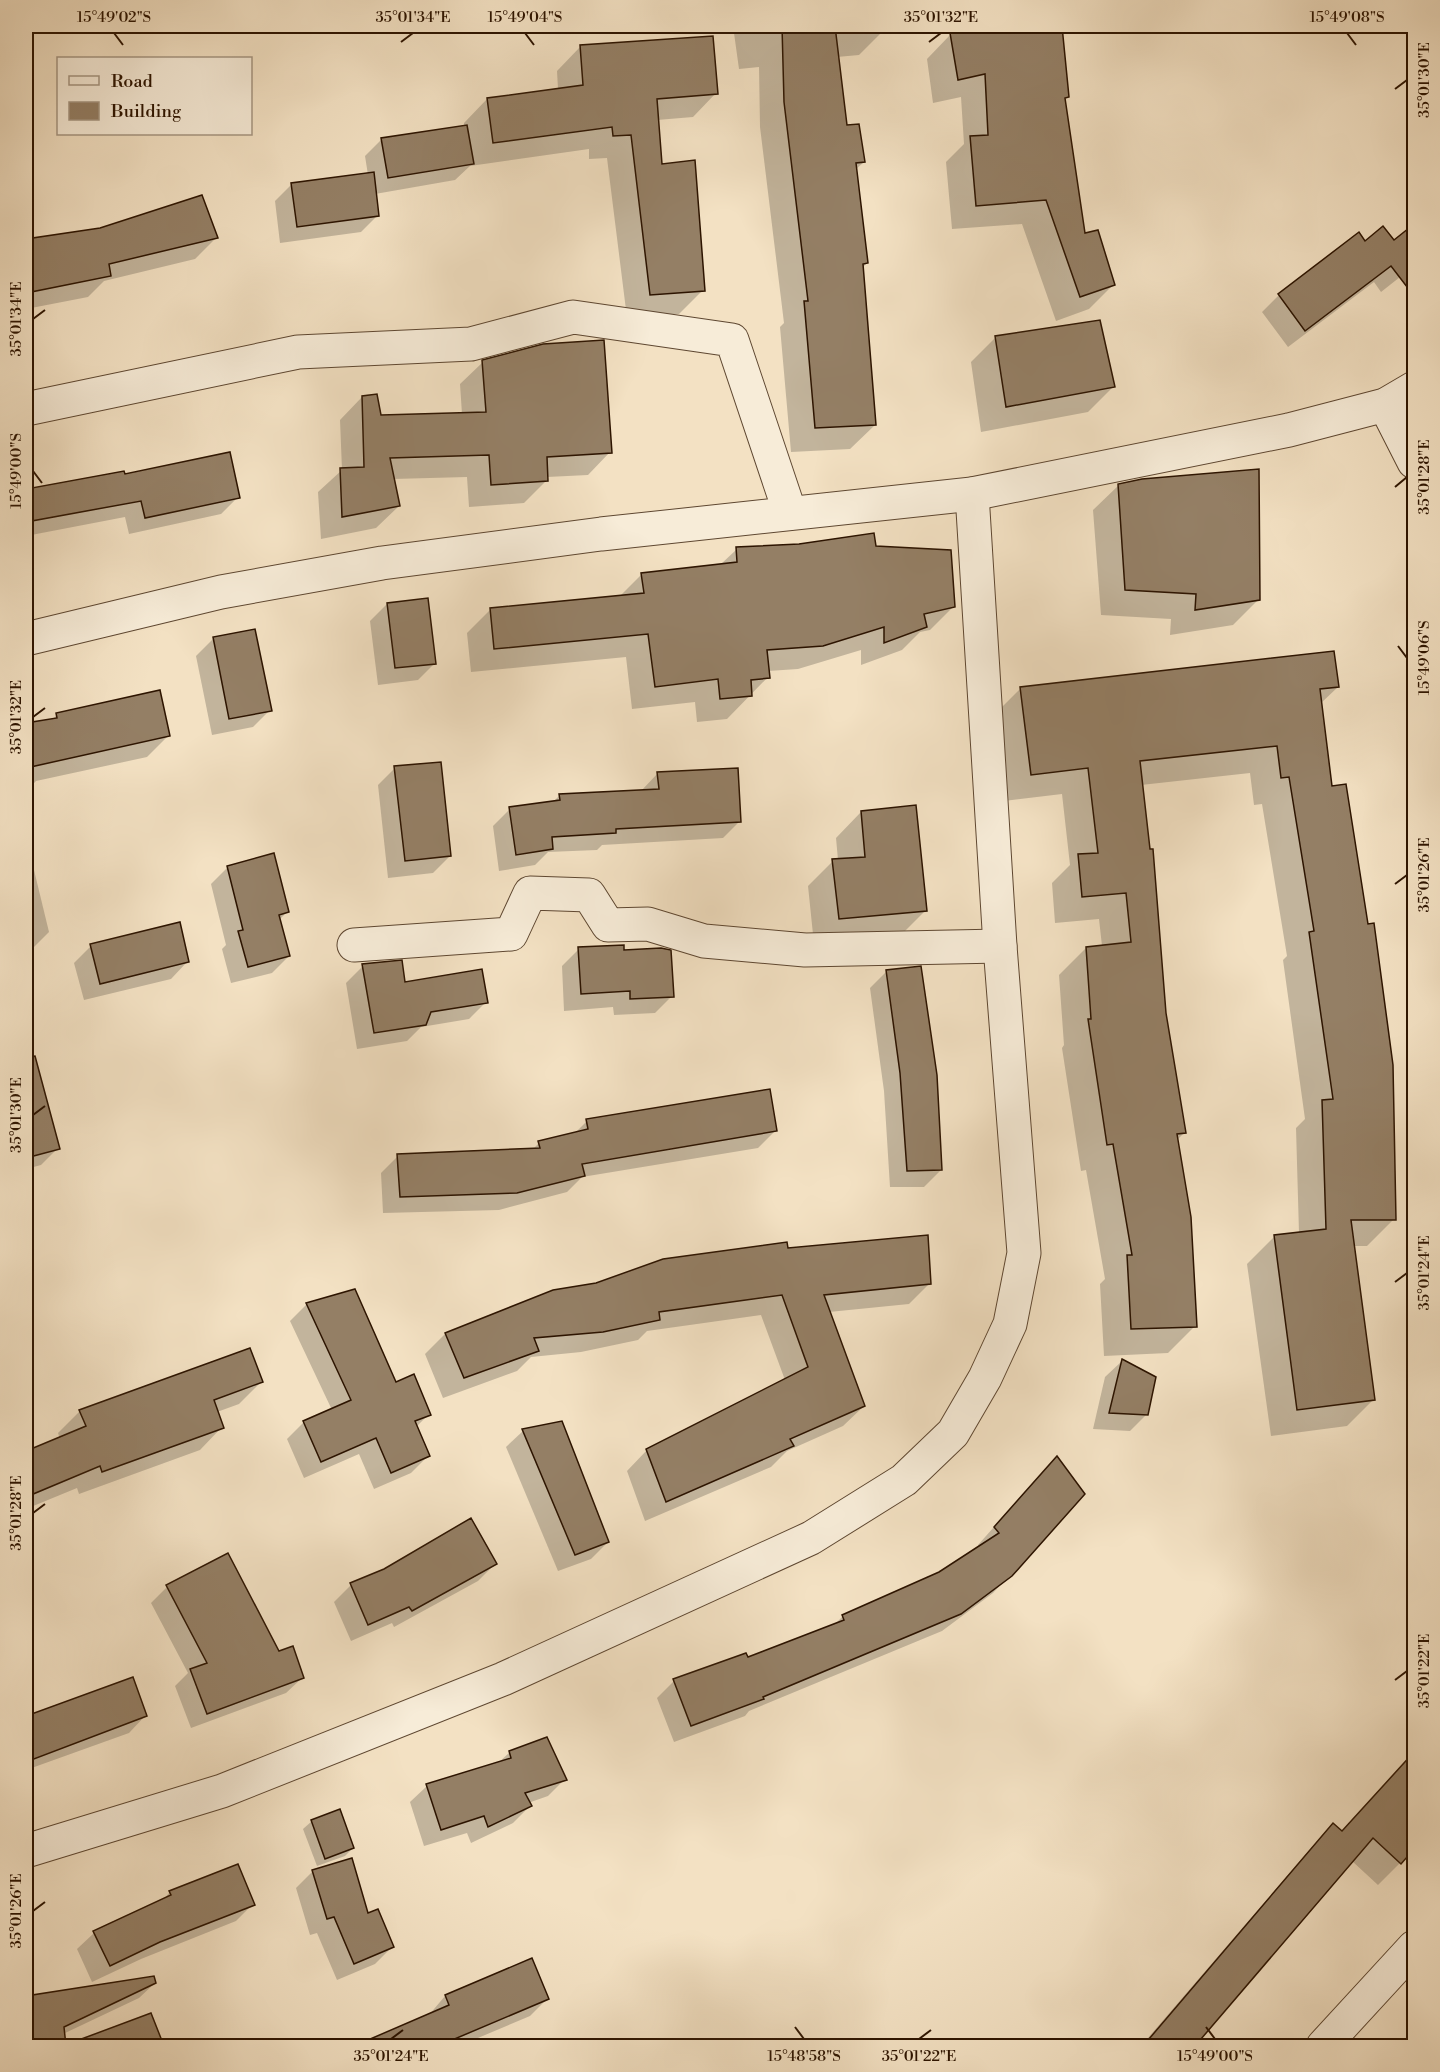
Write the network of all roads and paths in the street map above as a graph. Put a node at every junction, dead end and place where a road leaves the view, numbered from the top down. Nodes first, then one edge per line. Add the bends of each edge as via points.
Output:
1 (1414, 388) edge
2 (1385, 405) junction
3 (26, 409) edge
4 (1414, 462) edge
5 (972, 494) junction
6 (790, 513) junction
7 (26, 639) edge
8 (354, 945) dead end
9 (999, 946) junction
10 (26, 1851) edge
11 (1414, 1947) edge
12 (1323, 2046) edge

1 - 2 street
2 - 4 street
2 - 5 street via 1289,430
3 - 6 street via 298,352 471,344 573,317 732,340
5 - 6 street
5 - 9 street
6 - 7 street via 382,563 221,592
8 - 9 street via 511,934 530,893 589,896 609,925 648,924 705,941 805,950
9 - 10 street via 1024,1253 1010,1324 985,1378 953,1433 904,1480 811,1538 503,1679 222,1791
11 - 12 street

